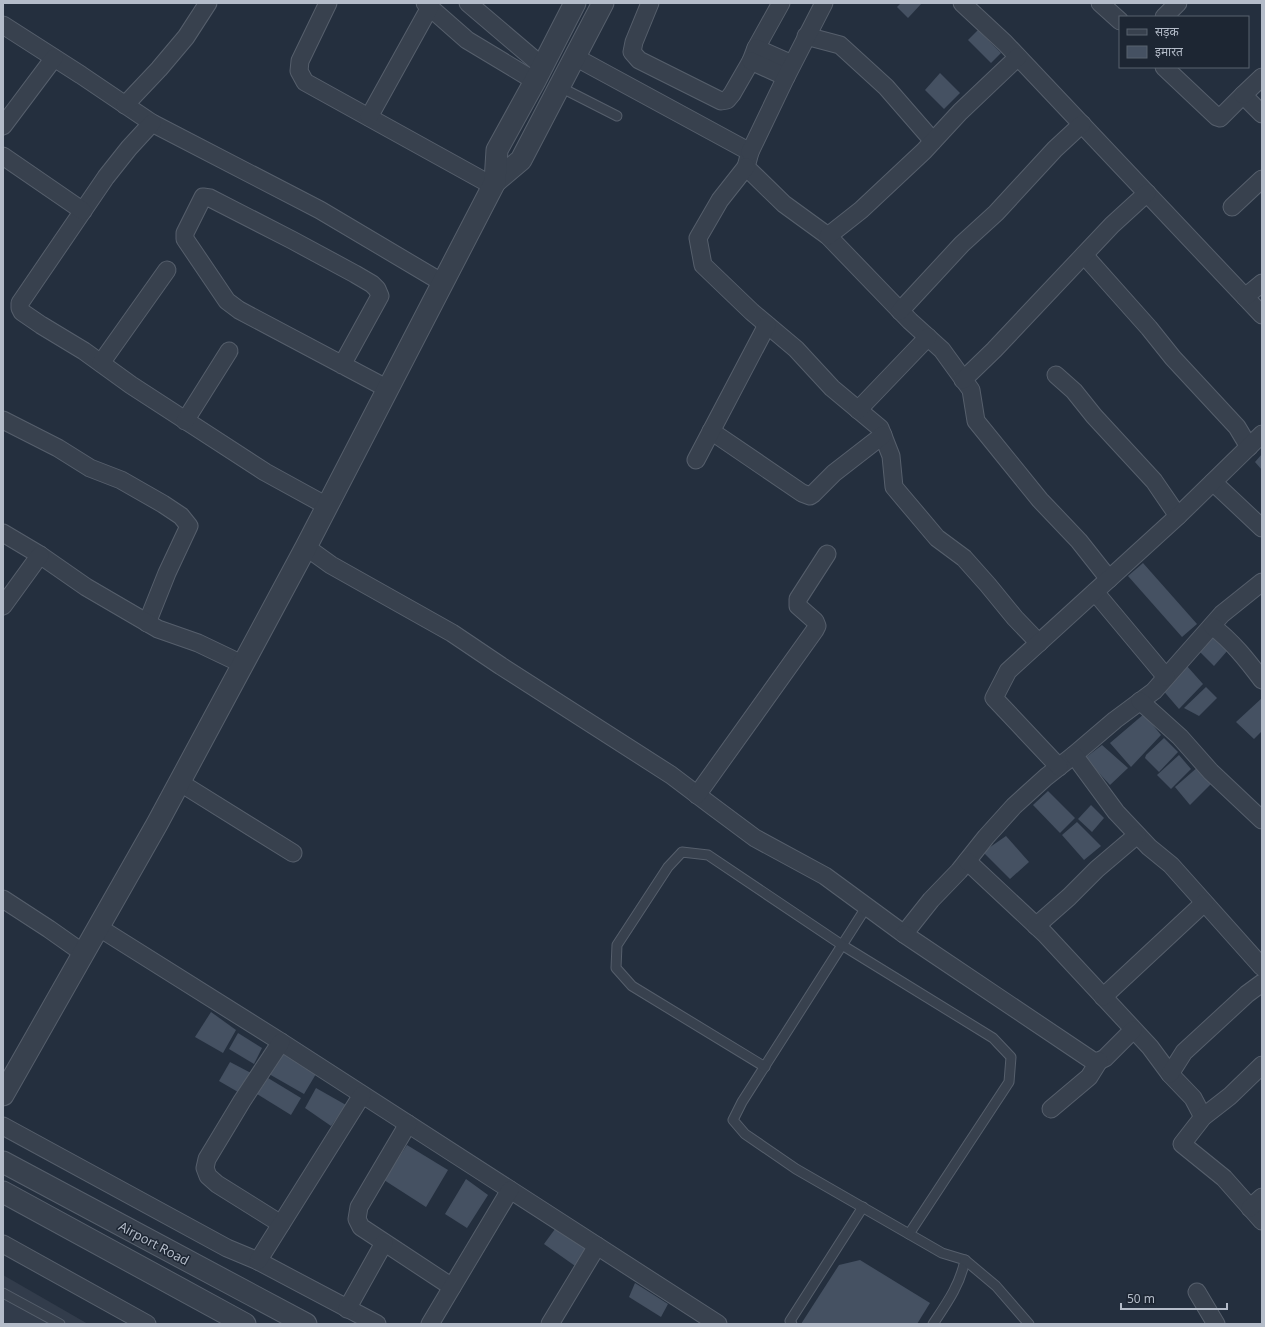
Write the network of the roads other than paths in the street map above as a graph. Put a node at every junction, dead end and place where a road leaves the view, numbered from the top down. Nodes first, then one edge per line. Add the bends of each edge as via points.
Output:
1 (208, 3) edge
2 (328, 3) edge
3 (468, 3) edge
4 (575, 3) edge
5 (603, 3) edge
6 (781, 3) edge
7 (824, 3) edge
8 (962, 3) edge
9 (1100, 3) edge
10 (1178, 3) edge
11 (427, 5) edge
12 (646, 5) edge
13 (1165, 16) edge
14 (1119, 20) edge
15 (3, 25) edge
16 (806, 36) junction
17 (754, 54) junction
18 (575, 57) junction
19 (1018, 57) junction
20 (54, 58) junction
21 (1165, 68) edge
22 (789, 70) junction
23 (538, 74) junction
24 (1262, 77) edge
25 (560, 87) junction
26 (1243, 95) junction
27 (125, 104) junction
28 (1262, 114) edge
29 (617, 116) dead end
30 (369, 117) junction
31 (152, 123) junction
32 (1082, 124) junction
33 (3, 126) edge
34 (933, 141) junction
35 (3, 156) edge
36 (748, 160) junction
37 (1262, 178) edge
38 (494, 184) junction
39 (1147, 193) junction
40 (1232, 207) dead end
41 (83, 211) junction
42 (828, 236) junction
43 (1084, 254) junction
44 (168, 270) dead end
45 (443, 283) junction
46 (1262, 283) edge
47 (1245, 297) junction
48 (900, 311) junction
49 (1262, 315) edge
50 (767, 324) junction
51 (928, 337) junction
52 (229, 351) dead end
53 (101, 363) junction
54 (342, 365) junction
55 (1056, 375) dead end
56 (963, 380) junction
57 (388, 389) junction
58 (858, 410) junction
59 (3, 420) edge
60 (185, 421) junction
61 (711, 431) junction
62 (1262, 434) edge
63 (883, 435) junction
64 (1250, 447) junction
65 (696, 460) dead end
66 (1213, 482) junction
67 (327, 506) junction
68 (1178, 516) junction
69 (1262, 528) edge
70 (3, 533) edge
71 (306, 547) junction
72 (827, 554) dead end
73 (40, 555) junction
74 (1109, 579) junction
75 (1262, 582) edge
76 (1095, 592) junction
77 (3, 606) edge
78 (147, 623) junction
79 (1212, 626) junction
80 (1039, 643) junction
81 (242, 664) junction
82 (1166, 677) junction
83 (1262, 680) edge
84 (1140, 701) junction
85 (1074, 755) junction
86 (1059, 767) junction
87 (179, 782) junction
88 (697, 795) junction
89 (1262, 820) edge
90 (1137, 835) junction
91 (293, 854) dead end
92 (967, 861) junction
93 (3, 899) edge
94 (1204, 903) junction
95 (867, 906) junction
96 (1036, 926) junction
97 (98, 927) junction
98 (904, 934) junction
99 (842, 945) junction
100 (83, 953) junction
101 (1262, 967) edge
102 (1262, 983) edge
103 (1103, 996) junction
104 (1134, 1030) junction
105 (281, 1042) junction
106 (1100, 1061) junction
107 (1262, 1065) edge
108 (765, 1067) junction
109 (1170, 1074) junction
110 (3, 1095) edge
111 (362, 1095) junction
112 (1050, 1109) dead end
113 (1203, 1117) junction
114 (408, 1124) junction
115 (3, 1126) edge
116 (3, 1162) edge
117 (510, 1190) junction
118 (3, 1192) edge
119 (1256, 1202) edge
120 (863, 1207) junction
121 (1262, 1222) edge
122 (281, 1224) junction
123 (909, 1234) junction
124 (384, 1243) junction
125 (3, 1244) edge
126 (598, 1246) junction
127 (965, 1260) junction
128 (258, 1261) junction
129 (452, 1287) junction
130 (1196, 1292) dead end
131 (3, 1293) edge
132 (347, 1309) junction
133 (60, 1324) edge
134 (147, 1324) edge
135 (245, 1324) edge
136 (306, 1324) edge
137 (377, 1324) edge
138 (430, 1324) edge
139 (550, 1324) edge
140 (718, 1324) edge
141 (792, 1324) edge
142 (933, 1324) edge
143 (1029, 1324) edge
144 (1216, 1324) edge

1 - 27 street via 186,37
2 - 30 street via 300,61 299,71 305,82
3 - 23 street
4 - 23 street
5 - 18 street
6 - 17 street
7 - 16 street
8 - 19 street
9 - 14 street
10 - 13 street
11 - 23 street via 467,40
11 - 30 street
12 - 17 street via 632,52 639,60 721,101 732,94
15 - 20 street
16 - 22 street
16 - 34 street via 840,45 886,87
17 - 22 street
18 - 25 street
18 - 36 street
19 - 32 street
19 - 34 street
20 - 27 street
20 - 33 street
21 - 26 street via 1217,117 1220,118
22 - 36 street
23 - 38 street via 497,150
24 - 26 street
25 - 29 lane
25 - 38 street via 521,160
26 - 28 street
27 - 31 street
30 - 38 street
31 - 41 street via 110,171
31 - 45 street via 320,210
32 - 39 street
32 - 48 street via 1055,149 996,213 962,244
34 - 42 street via 861,210
35 - 41 street
36 - 42 street via 784,204
36 - 50 street via 698,238 703,265
37 - 40 street
38 - 45 street
39 - 43 street
39 - 47 street
41 - 53 street via 20,303 20,308 41,325
42 - 48 street
43 - 56 street
43 - 64 street via 1173,358 1237,427
44 - 53 street
45 - 57 street
46 - 47 street
47 - 49 street
48 - 51 street
50 - 58 street
50 - 61 street
51 - 56 street via 942,350
51 - 58 street
52 - 60 street
53 - 60 street
54 - 54 street via 239,310 227,301 185,239 185,233 203,197 210,198 292,240 377,289 380,296
54 - 57 street
55 - 68 street via 1074,391 1154,481
56 - 74 street via 971,390 976,421
57 - 67 street
58 - 63 street via 880,428
59 - 78 street via 58,448 90,468 121,480 182,516 189,526
60 - 67 street via 265,472
61 - 63 street via 810,496
61 - 65 street
62 - 64 street
63 - 80 street via 891,456 894,487 938,538 964,558
64 - 66 street
66 - 68 street
66 - 69 street
67 - 71 street
68 - 74 street
70 - 73 street
71 - 81 street
71 - 88 street via 331,565 452,633 671,775
72 - 88 street via 798,599 798,606 817,626 815,630
73 - 77 street
73 - 78 street via 86,587
74 - 76 street
75 - 79 street via 1222,614
76 - 80 street
76 - 82 street
78 - 81 street
79 - 82 street
79 - 83 street via 1224,635
80 - 86 street via 1008,671 994,698
81 - 87 street
82 - 84 street via 1154,691
84 - 85 street
84 - 89 street via 1180,737 1211,772
85 - 86 street
85 - 90 street via 1116,812
86 - 92 street via 1014,806
87 - 91 street
87 - 97 street
88 - 95 street via 756,838 825,876
90 - 94 street via 1171,865
90 - 96 street
92 - 96 street
92 - 98 street
93 - 100 street
94 - 101 street
94 - 103 street
95 - 98 street
95 - 99 lane
96 - 103 street
97 - 100 street
97 - 105 street
98 - 106 street via 1093,1061
99 - 108 lane
99 - 108 lane via 708,855 682,852 668,867 618,945 616,968 632,986
99 - 123 lane via 993,1038 1011,1057 1009,1082
100 - 110 street
102 - 109 street via 1184,1052
103 - 104 street
104 - 106 street
104 - 109 street
105 - 111 street
105 - 122 street via 207,1159 205,1168 208,1176 217,1184
106 - 112 street via 1088,1077
107 - 113 street via 1230,1096
108 - 120 lane via 733,1120 745,1134 796,1169
109 - 113 street via 1193,1098
111 - 114 street
111 - 122 street
113 - 119 street via 1182,1144
114 - 117 street
114 - 124 street via 360,1207 357,1219 361,1228
115 - 128 street via 227,1248
116 - 136 street, Airport Road
117 - 126 street
117 - 129 street
118 - 135 street
119 - 121 street
120 - 123 lane
120 - 141 lane via 790,1321
122 - 128 street
123 - 127 lane via 942,1253
124 - 129 street
124 - 132 street
125 - 134 street
126 - 139 street
126 - 140 street
127 - 142 lane via 954,1293
127 - 143 lane via 996,1286
128 - 132 street
129 - 138 street
130 - 144 street
131 - 133 lane
132 - 137 street

